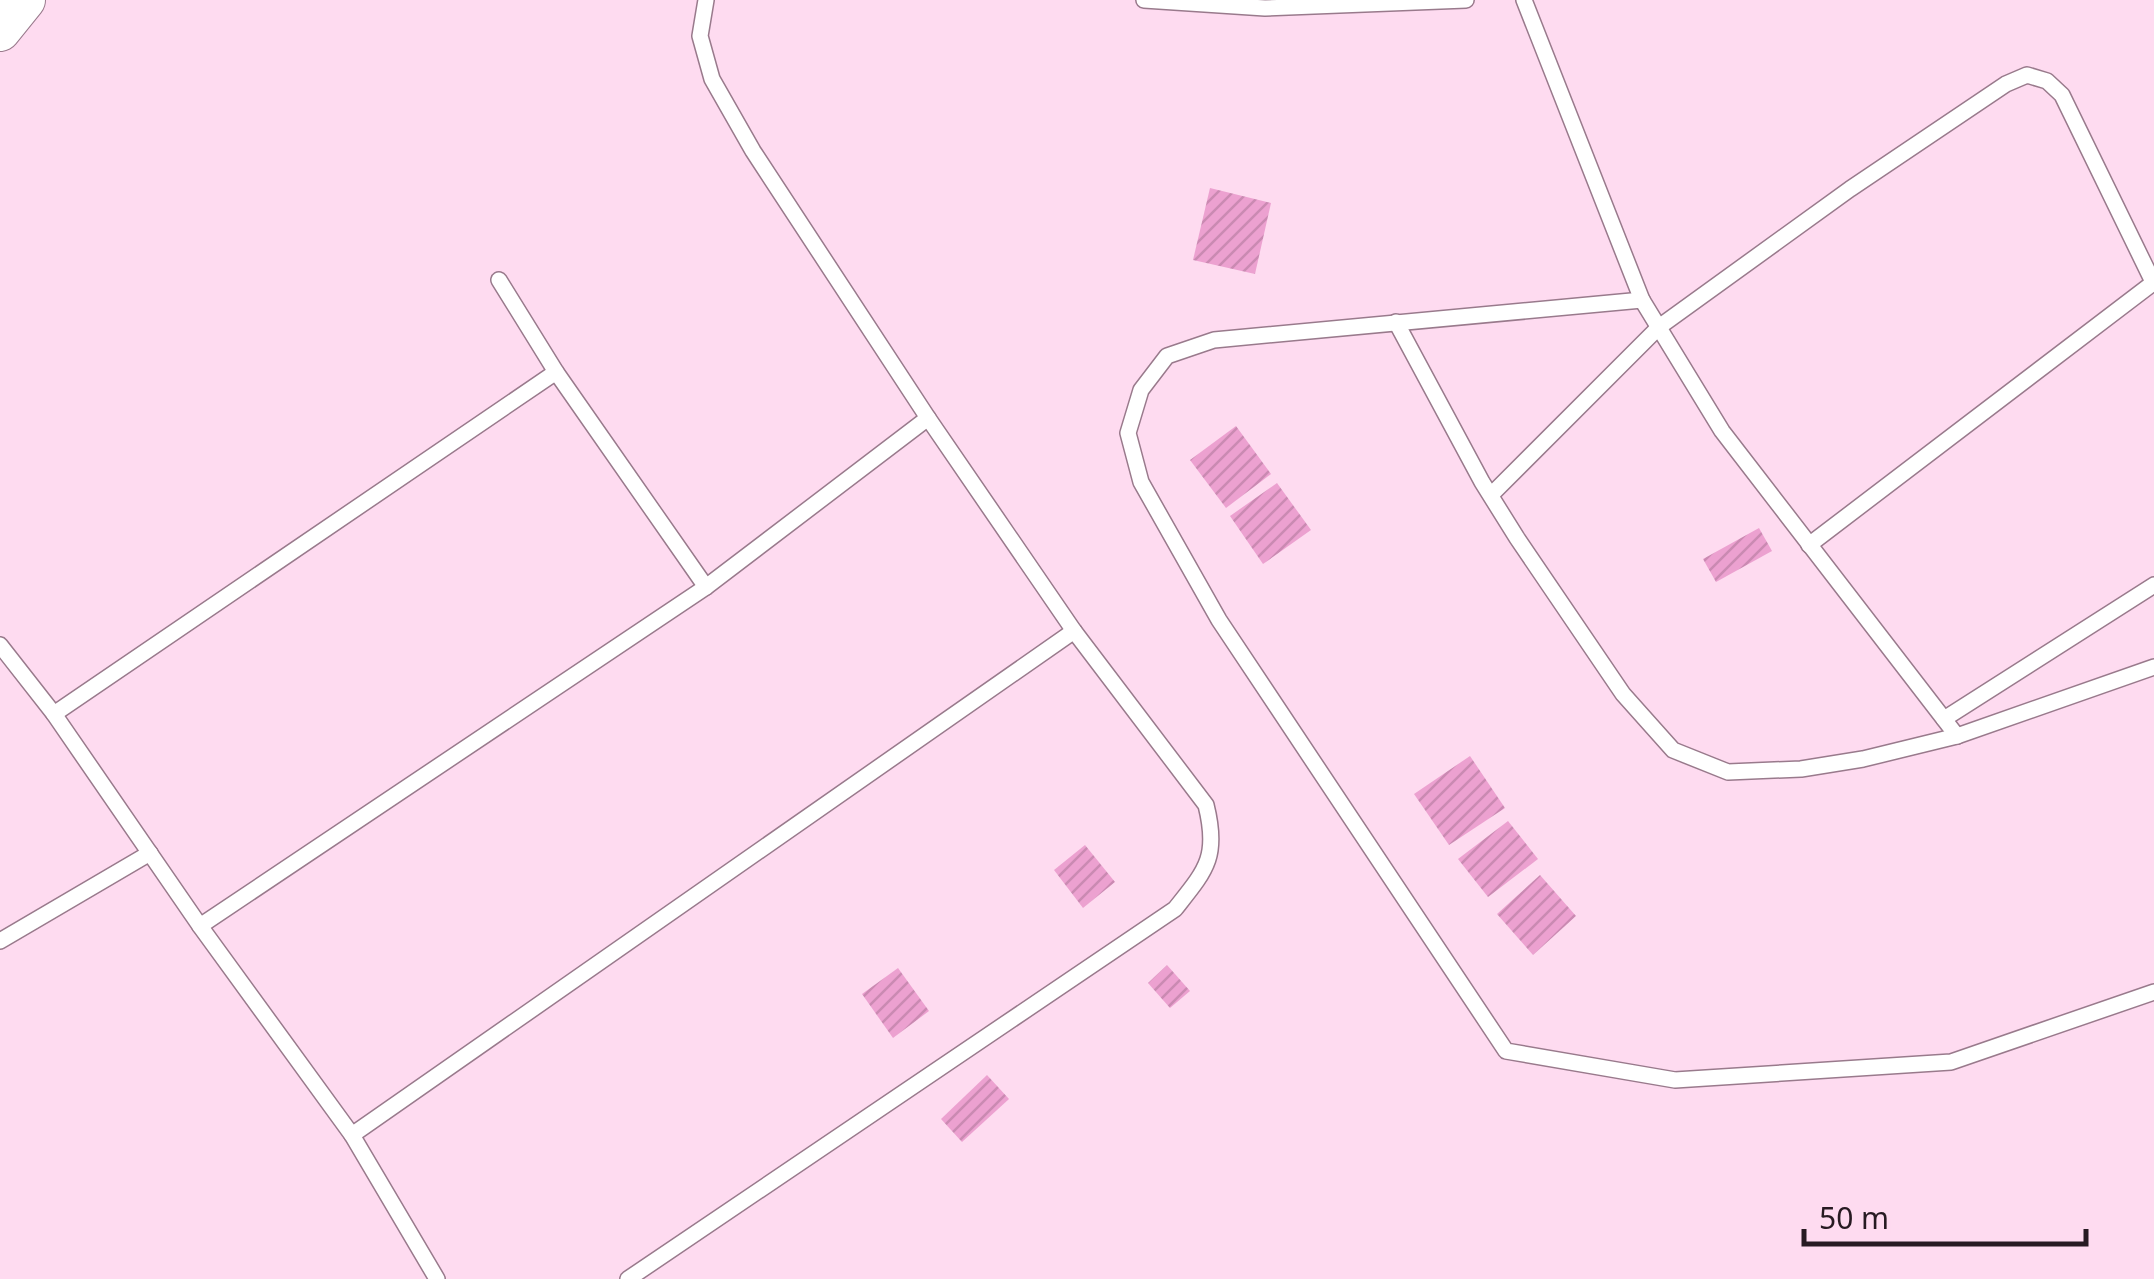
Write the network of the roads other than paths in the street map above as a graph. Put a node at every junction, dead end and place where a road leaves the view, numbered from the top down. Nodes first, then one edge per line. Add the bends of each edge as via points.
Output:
1 (26, 0) edge
2 (706, 0) edge
3 (1144, 0) edge
4 (1466, 0) edge
5 (1524, 0) edge
6 (1369, 2) edge
7 (0, 32) edge
8 (499, 280) dead end
9 (2154, 283) edge
10 (1642, 300) junction
11 (1396, 322) junction
12 (1659, 327) junction
13 (556, 372) junction
14 (928, 418) junction
15 (1490, 495) junction
16 (1809, 545) junction
17 (2154, 585) edge
18 (706, 587) junction
19 (1074, 631) junction
20 (0, 645) edge
21 (2154, 667) edge
22 (54, 714) junction
23 (1944, 719) junction
24 (1957, 736) junction
25 (150, 852) junction
26 (200, 926) junction
27 (0, 941) edge
28 (2154, 992) edge
29 (352, 1135) junction
30 (437, 1279) edge
31 (628, 1279) edge

1 - 7 street
2 - 14 lane via 700,36 712,79
3 - 6 lane via 1265,8
4 - 6 lane
5 - 10 lane
8 - 13 lane
9 - 12 lane via 2062,94 2028,74 1850,189
9 - 16 lane
10 - 11 lane
10 - 12 lane
11 - 15 lane
11 - 28 lane via 1214,340 1168,356 1140,390 1128,433 1141,482 1220,620 1506,1051 1675,1080 1951,1062
12 - 15 lane
12 - 16 lane via 1722,431
13 - 18 lane
13 - 22 lane
14 - 18 lane
14 - 19 lane
15 - 24 lane via 1623,694 1672,750 1728,772 1801,769
16 - 23 lane
17 - 23 lane
18 - 26 lane
19 - 29 lane
19 - 31 lane via 1206,806 1214,836 1205,872 1175,910
20 - 22 lane
21 - 24 lane
22 - 25 lane
23 - 24 lane
25 - 26 lane
25 - 27 lane
26 - 29 lane
29 - 30 lane

